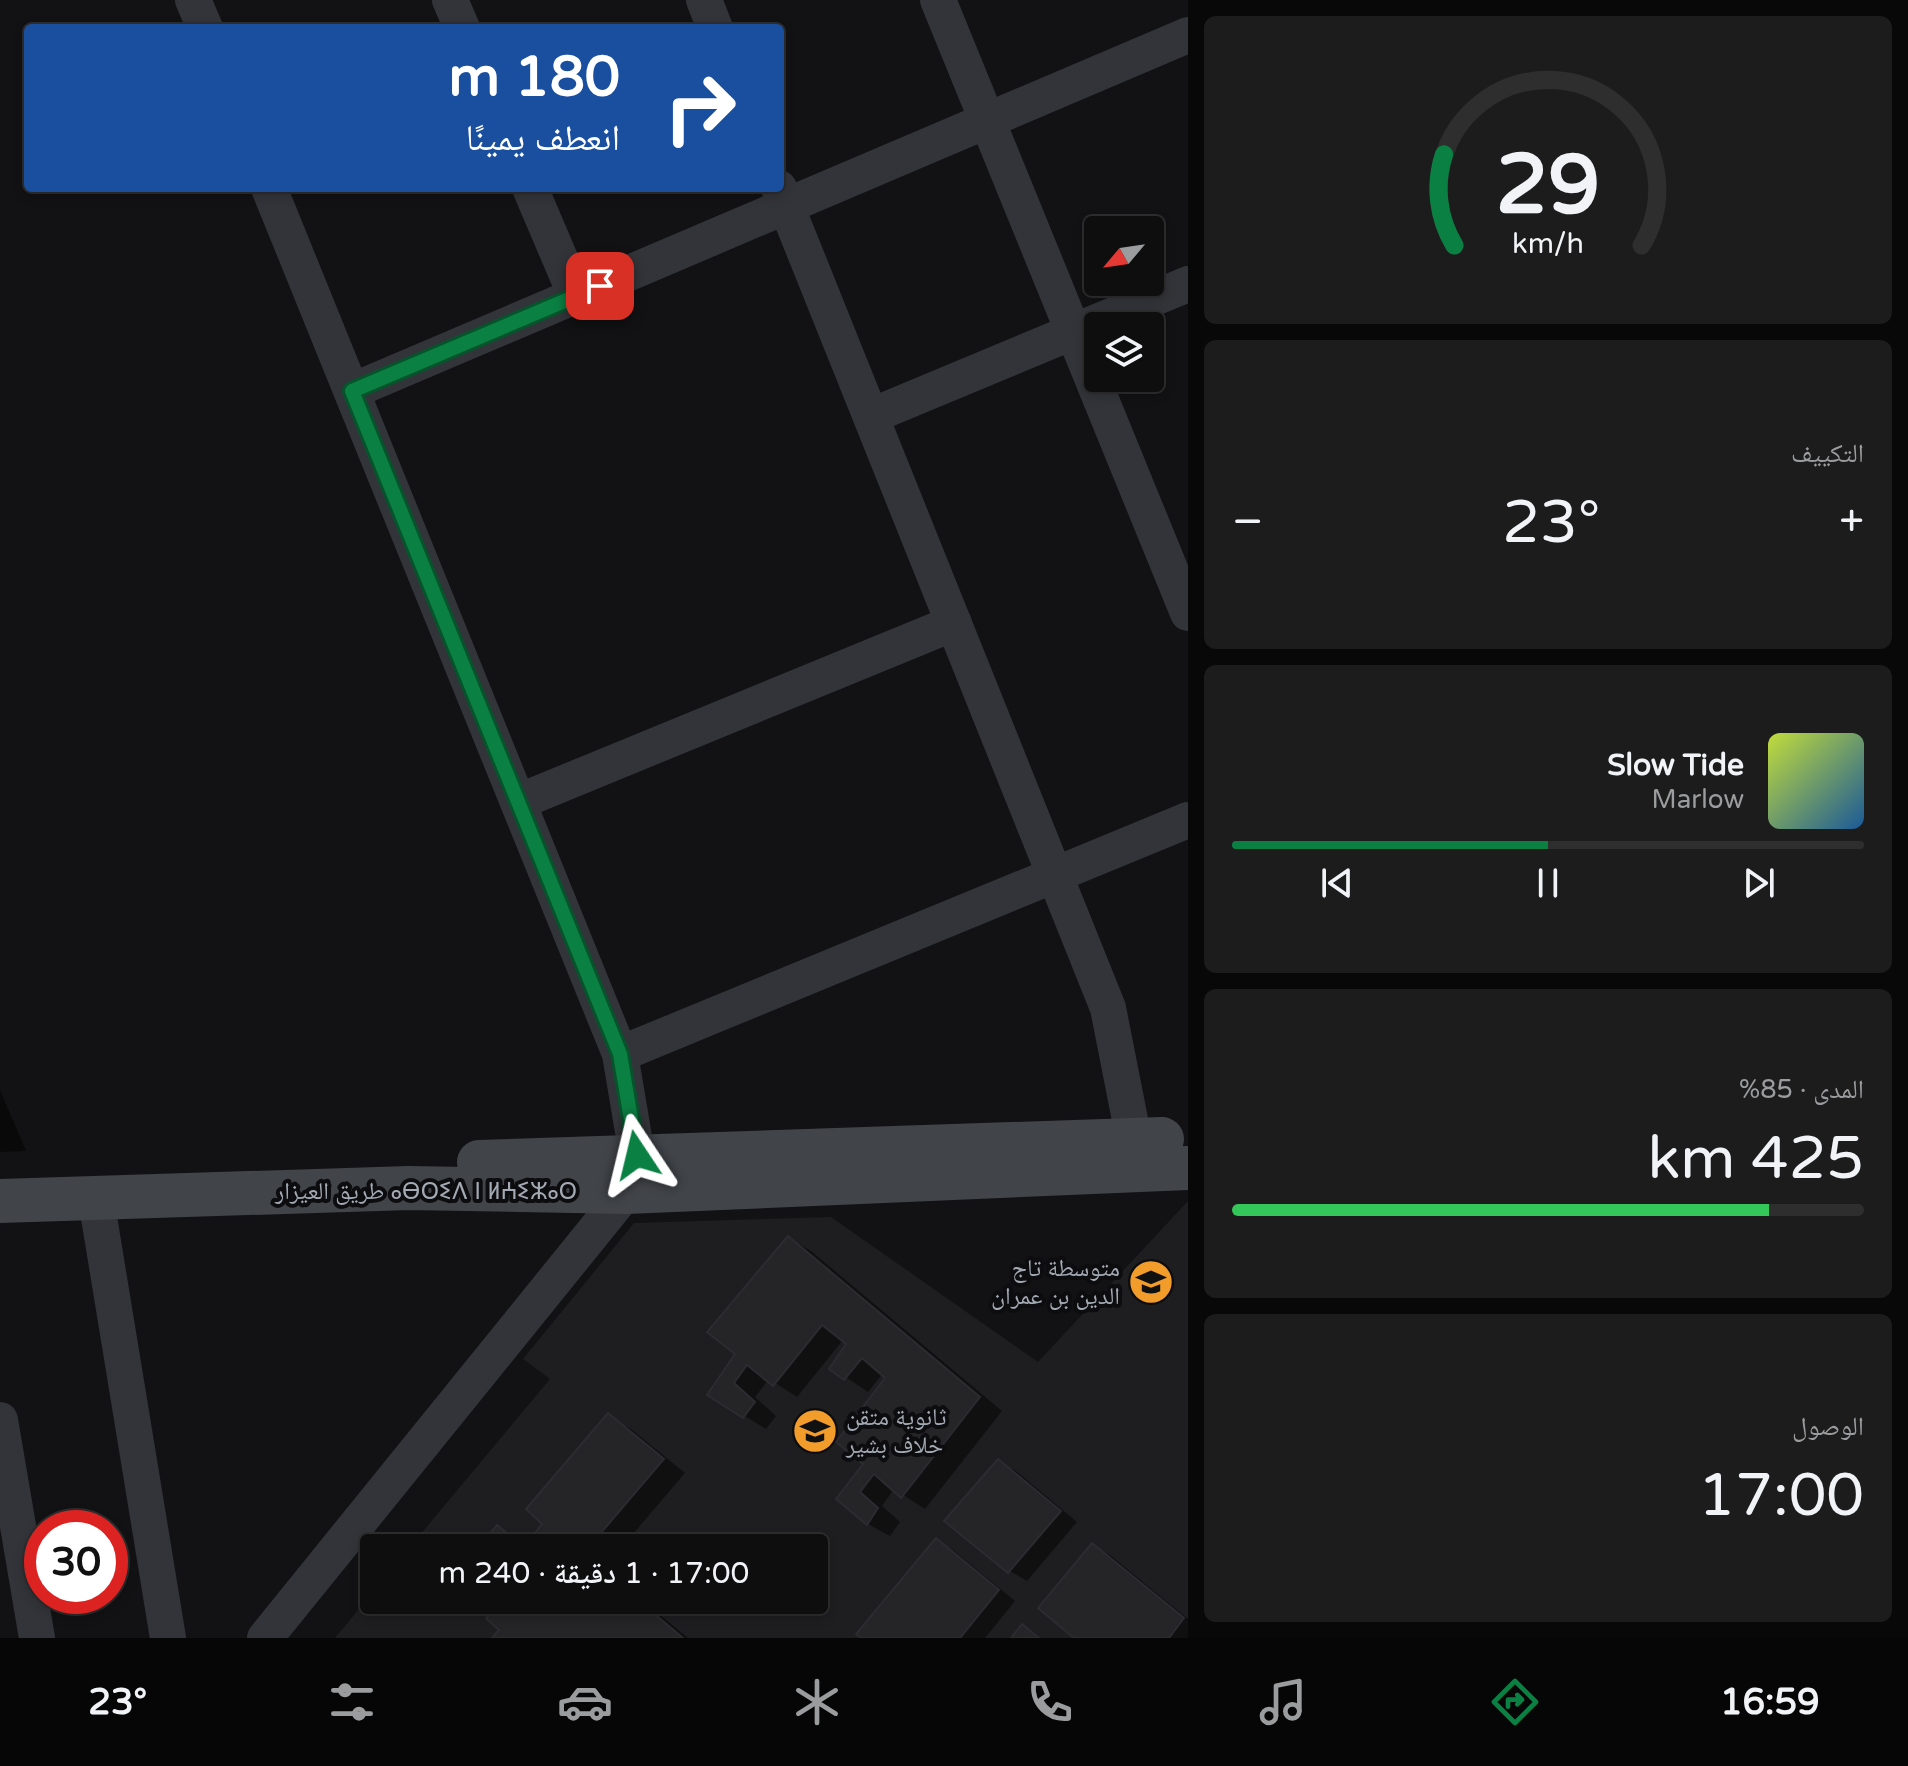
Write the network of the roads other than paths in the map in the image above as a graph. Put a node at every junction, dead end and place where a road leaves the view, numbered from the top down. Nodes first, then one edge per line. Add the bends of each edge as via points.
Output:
1 (193, 0) edge
2 (450, 0) edge
3 (704, 0) edge
4 (938, 0) edge
5 (203, 24) edge
6 (460, 24) edge
7 (713, 24) edge
8 (1188, 35) edge
9 (987, 120) junction
10 (271, 192) edge
11 (532, 192) edge
12 (783, 197) edge
13 (1188, 284) edge
14 (576, 296) junction
15 (1073, 332) junction
16 (352, 391) junction
17 (871, 416) junction
18 (1174, 538) edge
19 (1188, 613) edge
20 (954, 623) junction
21 (518, 802) junction
22 (1188, 820) edge
23 (1055, 875) junction
24 (620, 1054) junction
25 (1188, 1138) edge
26 (1135, 1155) junction
27 (1188, 1168) edge
28 (631, 1173) junction
29 (0, 1175) edge
30 (96, 1199) junction
31 (0, 1201) edge
32 (0, 1420) edge
33 (37, 1638) edge
34 (168, 1638) edge
35 (265, 1638) edge

1 - 5 street
2 - 6 street
3 - 7 street
4 - 9 street
8 - 9 street
9 - 12 street
9 - 15 street
10 - 16 street
11 - 14 street
12 - 14 street
12 - 17 street
13 - 15 street
14 - 16 street
15 - 17 street
15 - 18 street
16 - 21 street
17 - 20 street
18 - 19 street
20 - 21 street
20 - 23 street
21 - 24 street
22 - 23 street
23 - 24 street
23 - 26 street via 1108,1008
24 - 28 street
25 - 26 main road, طريق العيزار ⴰⴱⵔⵉⴷ ⵏ ⵍⵄⵉⵣⴰⵔ
26 - 27 main road, طريق العيزار ⴰⴱⵔⵉⴷ ⵏ ⵍⵄⵉⵣⴰⵔ
26 - 28 main road, طريق العيزار ⴰⴱⵔⵉⴷ ⵏ ⵍⵄⵉⵣⴰⵔ
28 - 29 main road, طريق العيزار ⴰⴱⵔⵉⴷ ⵏ ⵍⵄⵉⵣⴰⵔ via 439,1163 288,1163
28 - 30 main road, طريق العيزار ⴰⴱⵔⵉⴷ ⵏ ⵍⵄⵉⵣⴰⵔ via 409,1188
28 - 35 street
30 - 31 main road, طريق العيزار ⴰⴱⵔⵉⴷ ⵏ ⵍⵄⵉⵣⴰⵔ
30 - 34 street
32 - 33 street

